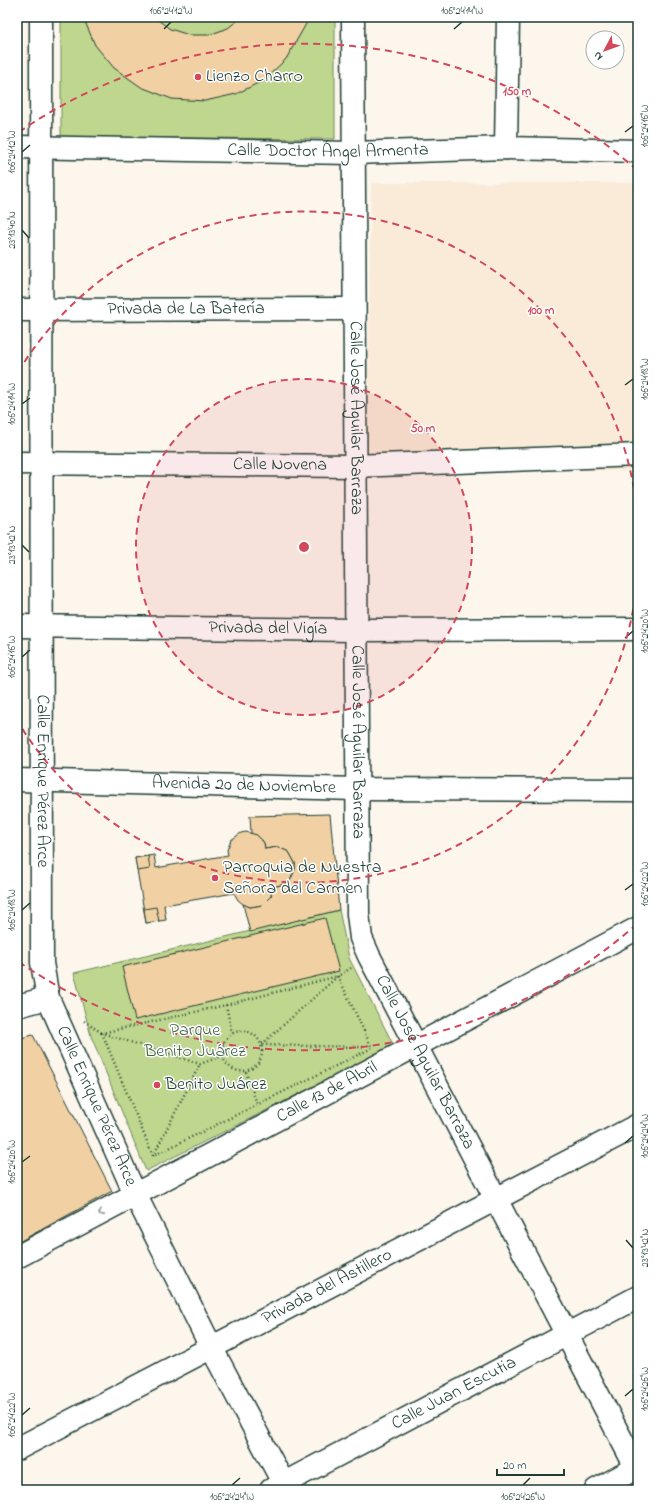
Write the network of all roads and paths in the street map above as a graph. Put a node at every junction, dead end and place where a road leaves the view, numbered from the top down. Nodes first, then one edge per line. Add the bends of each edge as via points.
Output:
1 (41, 17) edge
2 (353, 17) edge
3 (508, 17) edge
4 (17, 147) edge
5 (41, 147) junction
6 (506, 148) junction
7 (638, 150) edge
8 (354, 153) junction
9 (354, 309) junction
10 (17, 310) edge
11 (41, 310) junction
12 (638, 455) edge
13 (17, 463) edge
14 (41, 463) junction
15 (355, 466) junction
16 (17, 626) edge
17 (41, 626) junction
18 (638, 629) edge
19 (356, 630) junction
20 (17, 780) edge
21 (42, 780) junction
22 (357, 789) junction
23 (638, 790) edge
24 (638, 928) edge
25 (369, 956) junction
26 (338, 976) junction
27 (48, 998) junction
28 (226, 1005) junction
29 (17, 1006) edge
30 (78, 1018) dead end
31 (102, 1033) junction
32 (232, 1033) junction
33 (261, 1045) junction
34 (416, 1046) junction
35 (380, 1047) dead end
36 (372, 1048) junction
37 (222, 1056) junction
38 (200, 1064) junction
39 (246, 1072) junction
40 (257, 1104) junction
41 (638, 1125) edge
42 (153, 1156) junction
43 (150, 1162) dead end
44 (135, 1194) junction
45 (496, 1199) junction
46 (17, 1257) edge
47 (638, 1297) edge
48 (567, 1334) junction
49 (211, 1347) junction
50 (17, 1449) edge
51 (638, 1468) edge
52 (280, 1488) edge
53 (596, 1490) edge

1 - 5 street, Calle Enrique Pérez Arce
2 - 8 street, Calle José Aguilar Barraza
3 - 6 street
4 - 5 street, Calle Doctor Ángel Armenta
5 - 8 street, Calle Doctor Ángel Armenta
5 - 11 street, Calle Enrique Pérez Arce
6 - 7 street, Calle Doctor Ángel Armenta
6 - 8 street, Calle Doctor Ángel Armenta
8 - 9 street, Calle José Aguilar Barraza
9 - 11 street, Privada de La Batería
9 - 15 street, Calle José Aguilar Barraza
10 - 11 street, Privada de La Batería
11 - 14 street, Calle Enrique Pérez Arce
12 - 15 street, Calle Novena
13 - 14 street, Calle Novena
14 - 15 street, Calle Novena
14 - 17 street, Calle Enrique Pérez Arce
15 - 19 street, Calle José Aguilar Barraza
16 - 17 street, Privada del Vigía
17 - 19 street, Privada del Vigía
17 - 21 street, Calle Enrique Pérez Arce
18 - 19 street, Privada del Vigía
19 - 22 street, Calle José Aguilar Barraza
20 - 21 street, Avenida 20 de Noviembre
21 - 22 street, Avenida 20 de Noviembre
21 - 27 street, Calle Enrique Pérez Arce via 42,963
22 - 23 street, Avenida 20 de Noviembre
22 - 25 street, Calle José Aguilar Barraza via 358,914 361,938
24 - 34 street, Calle 13 de Abril
25 - 26 path
25 - 34 street, Calle José Aguilar Barraza
26 - 28 path
26 - 33 path
26 - 36 path
27 - 29 street
27 - 44 street, Calle Enrique Pérez Arce
28 - 31 path
28 - 32 path
30 - 31 path
31 - 38 path
31 - 42 path
32 - 33 path via 239,1031 253,1034
32 - 37 path via 222,1045
33 - 36 path
33 - 39 path via 262,1056 259,1062
34 - 44 street, Calle 13 de Abril
34 - 45 street, Calle José Aguilar Barraza
35 - 36 path
36 - 40 path
37 - 38 path
37 - 39 path via 224,1062 233,1070
38 - 42 path
39 - 40 path
40 - 42 path
41 - 45 street, Privada del Astillero
42 - 43 path
44 -> 46 street, Calle 13 de Abril
44 - 49 street, Calle Enrique Pérez Arce
45 - 48 street, Calle José Aguilar Barraza
45 - 49 street, Privada del Astillero
47 - 48 street, Calle Juan Escutia
48 - 51 street, Calle José Aguilar Barraza
48 - 52 street, Calle Juan Escutia
49 - 50 street, Privada del Astillero
49 - 52 street, Calle Enrique Pérez Arce
51 - 53 street

